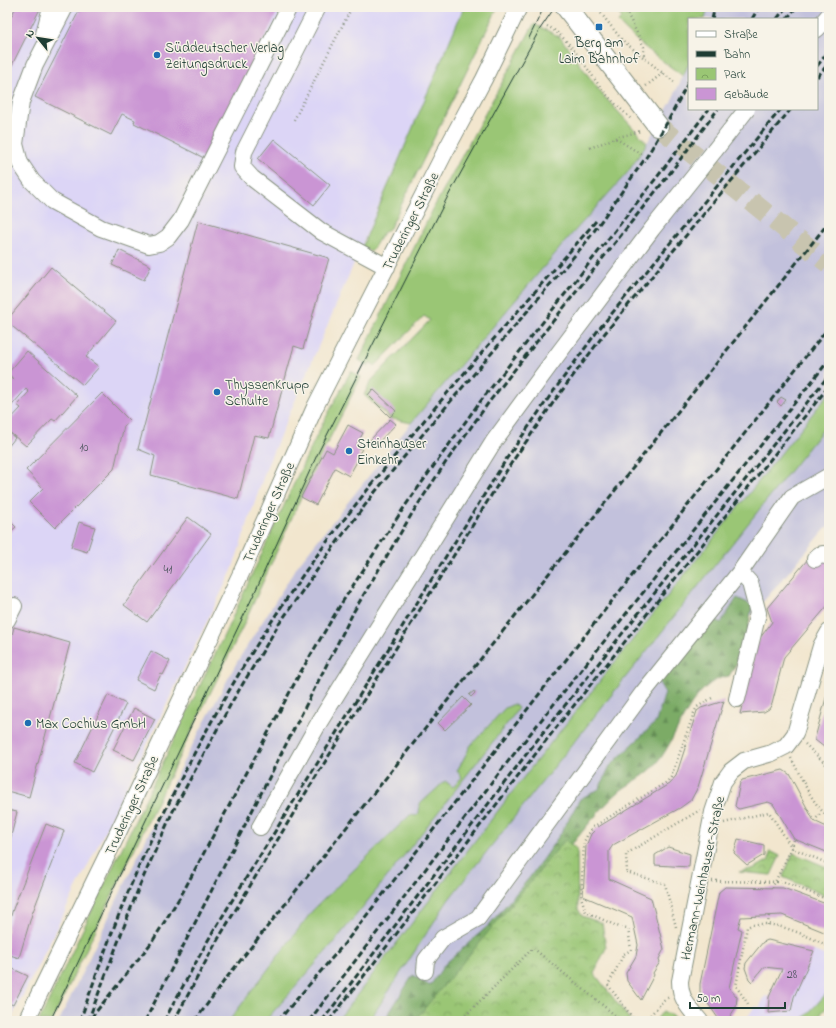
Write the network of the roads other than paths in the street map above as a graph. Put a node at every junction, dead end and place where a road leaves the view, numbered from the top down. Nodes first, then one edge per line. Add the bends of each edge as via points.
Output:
1 (51, 7) edge
2 (65, 7) edge
3 (289, 7) edge
4 (318, 7) edge
5 (519, 7) edge
6 (566, 7) edge
7 (829, 15) edge
8 (818, 28) edge
9 (35, 65) junction
10 (745, 110) edge
11 (650, 128) tunnel mouth
12 (387, 268) junction
13 (829, 476) edge
14 (740, 572) junction
15 (829, 632) edge
16 (737, 699) dead end
17 (260, 828) dead end
18 (425, 971) dead end
19 (26, 1021) edge
20 (700, 1021) edge

1 - 9 street
2 - 9 street
3 - 9 street via 181,220 168,237 159,243 149,245 101,228 52,201 32,181 20,163 15,144 21,102
4 - 12 street via 244,152 242,167 252,178 322,232
5 - 12 street, Truderinger Straße
6 - 11 main road
7 - 8 street
10 - 17 street, bridge via 494,441 320,721
12 - 19 street, Truderinger Straße via 315,407 243,569
13 - 14 street via 792,497
14 - 16 street via 750,583 758,613
14 - 18 street via 642,694 478,918 443,938 426,960
15 - 20 street, Hermann-Weinhauser-Straße via 790,740 772,753 744,761 730,771 716,801 680,981 680,991 685,1002

